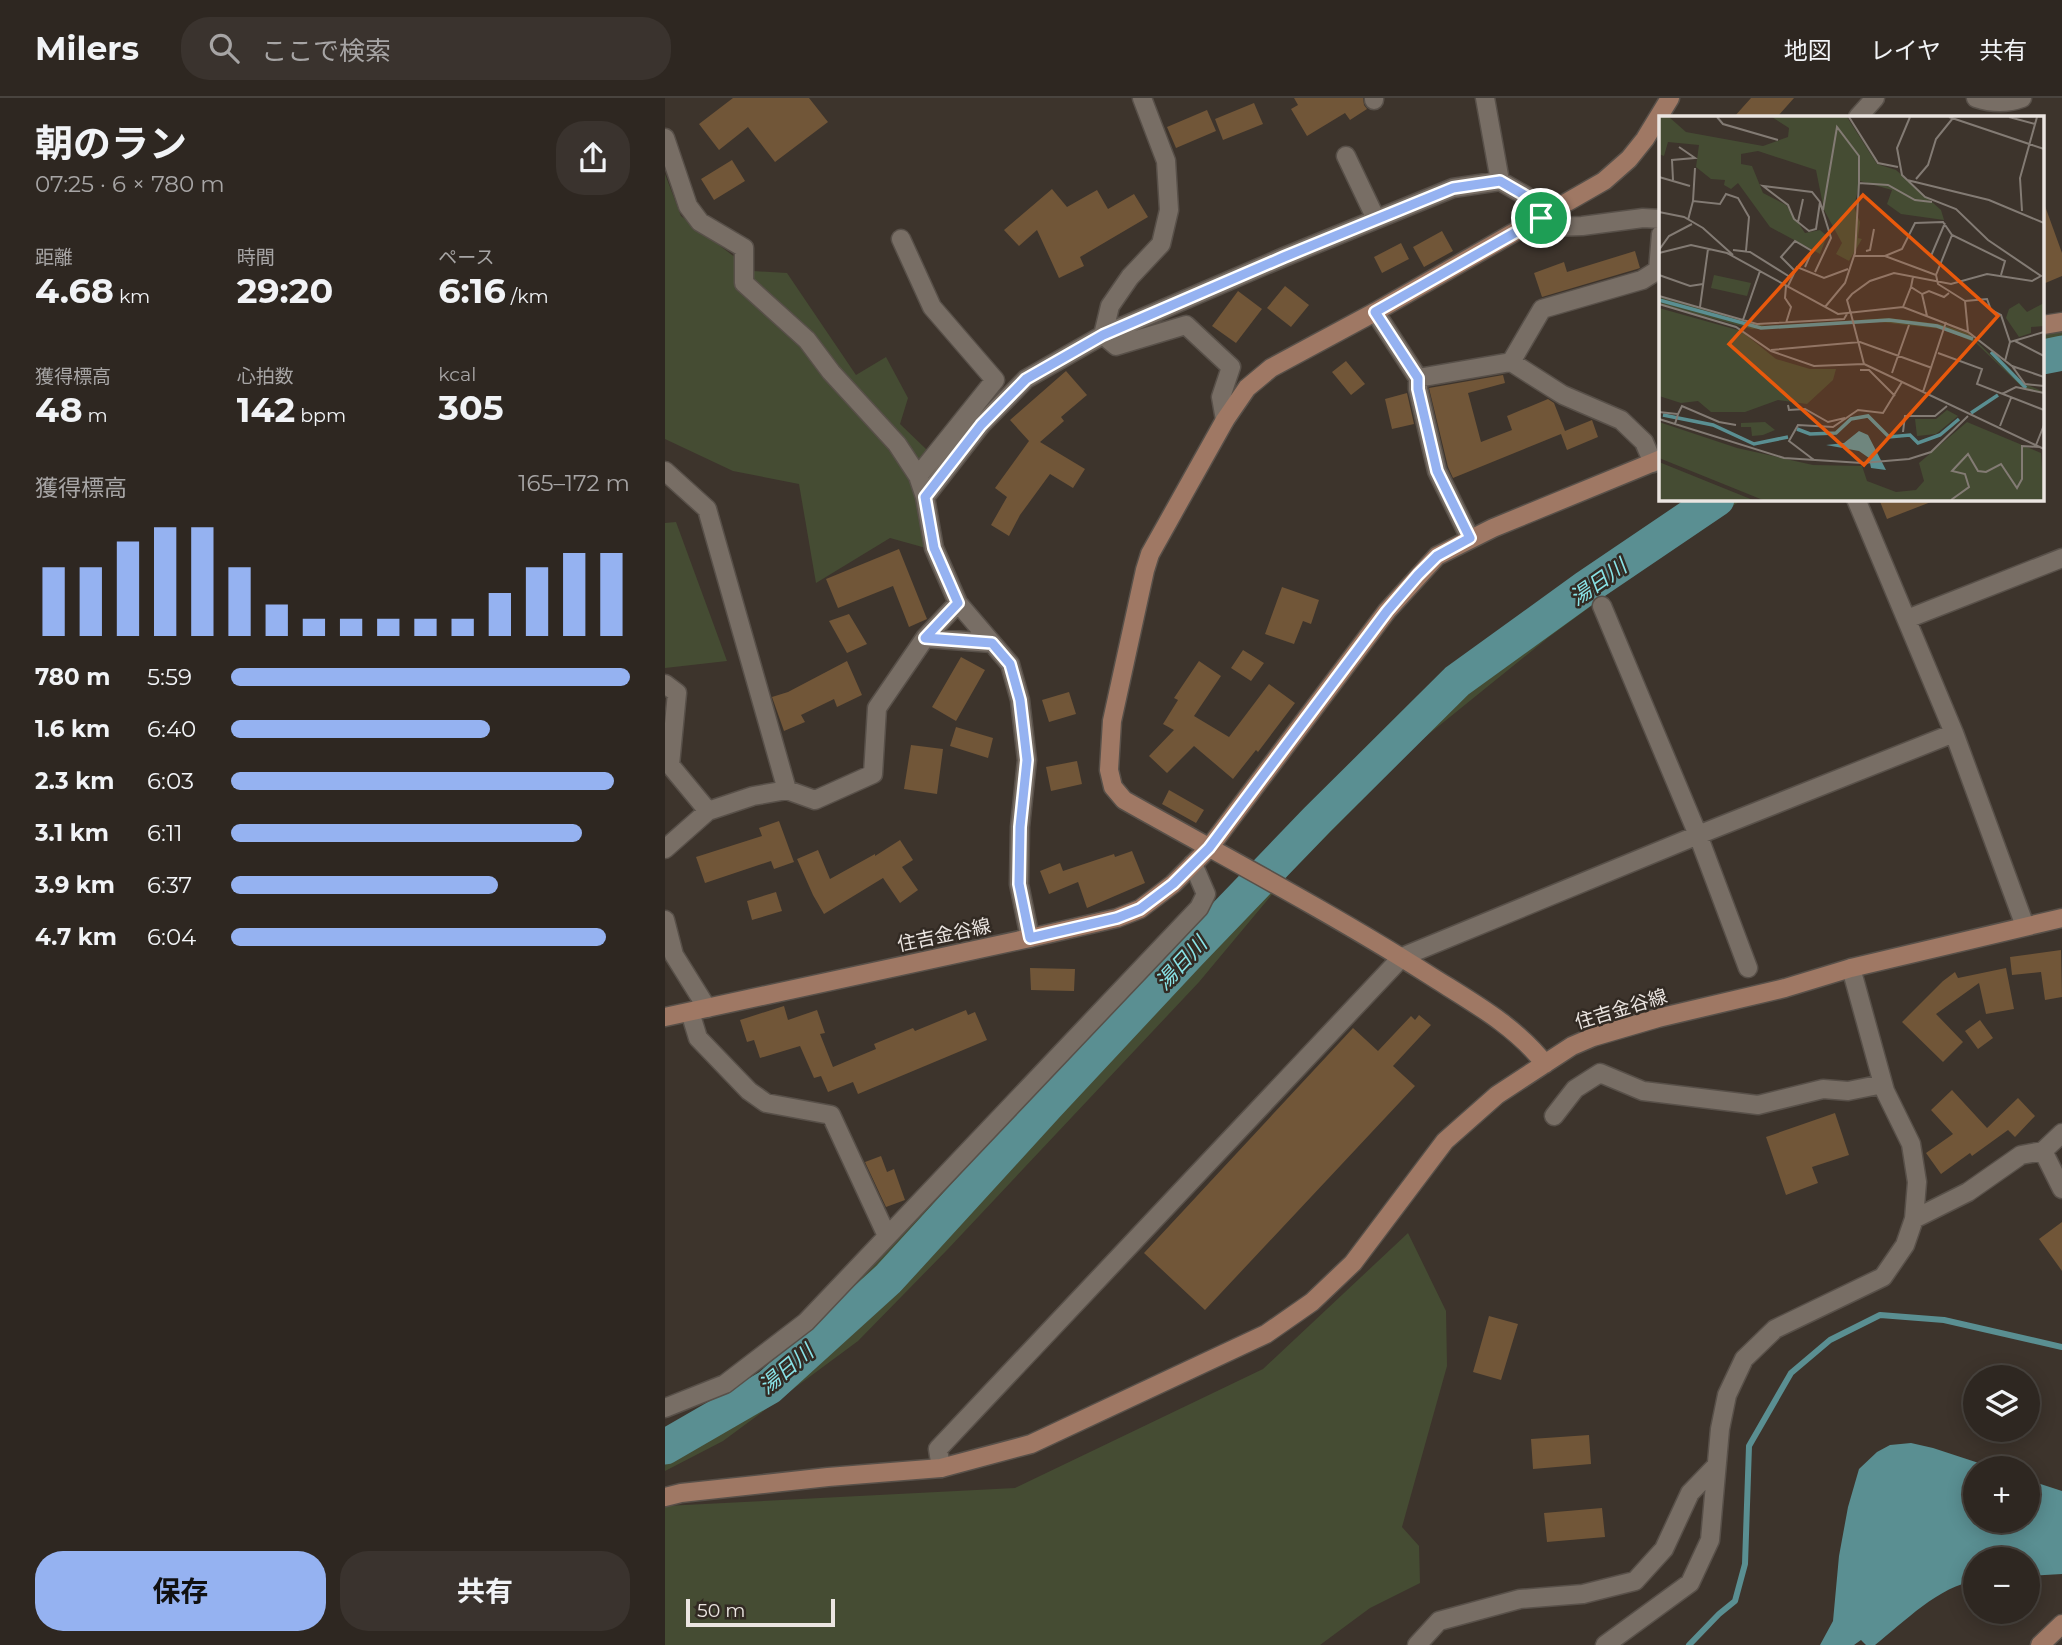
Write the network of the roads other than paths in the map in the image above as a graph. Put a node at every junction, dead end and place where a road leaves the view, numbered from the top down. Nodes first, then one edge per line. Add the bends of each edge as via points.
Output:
1 (1142, 98) edge
2 (1485, 98) edge
3 (1670, 98) edge
4 (1875, 98) edge
5 (1976, 98) edge
6 (2022, 98) edge
7 (1659, 116) edge
8 (1659, 116) edge
9 (1859, 116) edge
10 (665, 138) edge
11 (1346, 156) dead end
12 (1500, 181) junction
13 (1541, 218) junction
14 (1376, 219) junction
15 (1659, 219) edge
16 (901, 239) dead end
17 (1659, 258) edge
18 (1375, 312) junction
19 (1103, 335) junction
20 (1511, 362) junction
21 (1418, 378) junction
22 (1224, 420) junction
23 (1657, 461) edge
24 (665, 471) edge
25 (918, 475) junction
26 (925, 497) junction
27 (1856, 500) edge
28 (1470, 538) junction
29 (2062, 558) edge
30 (958, 603) junction
31 (1602, 606) dead end
32 (1907, 619) junction
33 (925, 638) junction
34 (992, 643) junction
35 (665, 684) edge
36 (1954, 733) junction
37 (787, 790) junction
38 (708, 811) junction
39 (1698, 835) junction
40 (1209, 848) junction
41 (665, 849) edge
42 (1193, 864) junction
43 (2062, 918) edge
44 (665, 920) edge
45 (2025, 926) junction
46 (1030, 938) junction
47 (669, 947) edge
48 (1402, 957) junction
49 (1748, 968) dead end
50 (1851, 968) junction
51 (699, 1010) junction
52 (665, 1017) edge
53 (1545, 1064) junction
54 (1883, 1084) junction
55 (1554, 1116) dead end
56 (2062, 1133) edge
57 (2043, 1151) junction
58 (2062, 1189) edge
59 (1914, 1219) junction
60 (887, 1236) junction
61 (665, 1408) edge
62 (1716, 1466) junction
63 (941, 1468) junction
64 (665, 1497) edge
65 (2062, 1624) edge
66 (1417, 1645) edge
67 (1605, 1645) edge
68 (2040, 1645) edge

1 - 19 street via 1166,162 1169,210 1161,244 1110,306
2 - 12 street
3 - 7 main road
4 - 9 street
5 - 6 street via 1990,103
8 - 13 main road via 1629,159 1604,181
10 - 25 street via 688,206 700,222 744,248 744,283 807,340
11 - 14 street
12 - 13 street via 1526,196
12 - 14 street via 1453,188
13 - 15 street via 1553,227
13 - 18 main road
14 - 19 street
16 - 25 street via 932,307 995,380
17 - 20 street via 1658,270 1642,279 1542,309
18 - 21 street
18 - 22 main road via 1271,368 1247,388
19 - 22 street via 1116,346 1186,325 1231,367 1221,397
19 - 26 street via 1026,379 981,425
20 - 21 street
20 - 23 street via 1563,395 1622,420
21 - 28 street via 1437,471
22 - 40 main road via 1145,570 1112,721 1109,770 1113,787 1124,800
23 - 28 main road, 住吉金谷線
24 - 37 street via 707,509
25 - 26 street
26 - 30 street via 934,548
27 - 32 street
28 - 40 main road, 住吉金谷線 via 1437,556 1410,584
29 - 32 street
30 - 33 street
30 - 34 street
31 - 39 street
32 - 36 street
33 - 34 street
33 - 37 street via 877,708 873,774 815,800
34 - 46 street via 1010,664 1020,700 1027,760 1019,884
35 - 38 street via 677,693 670,765
36 - 39 street
36 - 45 street
37 - 38 street
38 - 41 street
39 - 48 street
39 - 49 street
40 - 42 main road, 住吉金谷線
40 - 48 main road
42 - 46 main road, 住吉金谷線 via 1140,909
42 - 60 street via 1206,894 1199,908
43 - 45 main road, 住吉金谷線
44 - 47 street
45 - 50 main road, 住吉金谷線
46 - 51 main road, 住吉金谷線
47 - 51 street
48 - 53 main road via 1494,1016
48 - 63 street via 938,1449
50 - 53 main road, 住吉金谷線 via 1593,1037
50 - 54 street
51 - 52 main road, 住吉金谷線
51 - 60 street via 698,1038 749,1091 766,1103 831,1115
53 - 63 main road, 住吉金谷線 via 1497,1096 1445,1141 1353,1263 1312,1302 1266,1334 1031,1444
54 - 55 street via 1848,1091 1823,1089 1758,1105 1643,1091 1600,1073 1574,1089
54 - 59 street via 1911,1144 1917,1182
56 - 57 street
57 - 58 street
57 - 59 street via 2021,1155 1968,1192
59 - 62 street via 1905,1245 1883,1277 1775,1329 1744,1359 1727,1395
60 - 61 street via 806,1322 725,1384
62 - 66 street via 1690,1493 1664,1549 1635,1581 1583,1594 1520,1599 1439,1621
62 - 67 street via 1710,1540 1690,1583
63 - 64 main road, 住吉金谷線
65 - 68 main road

